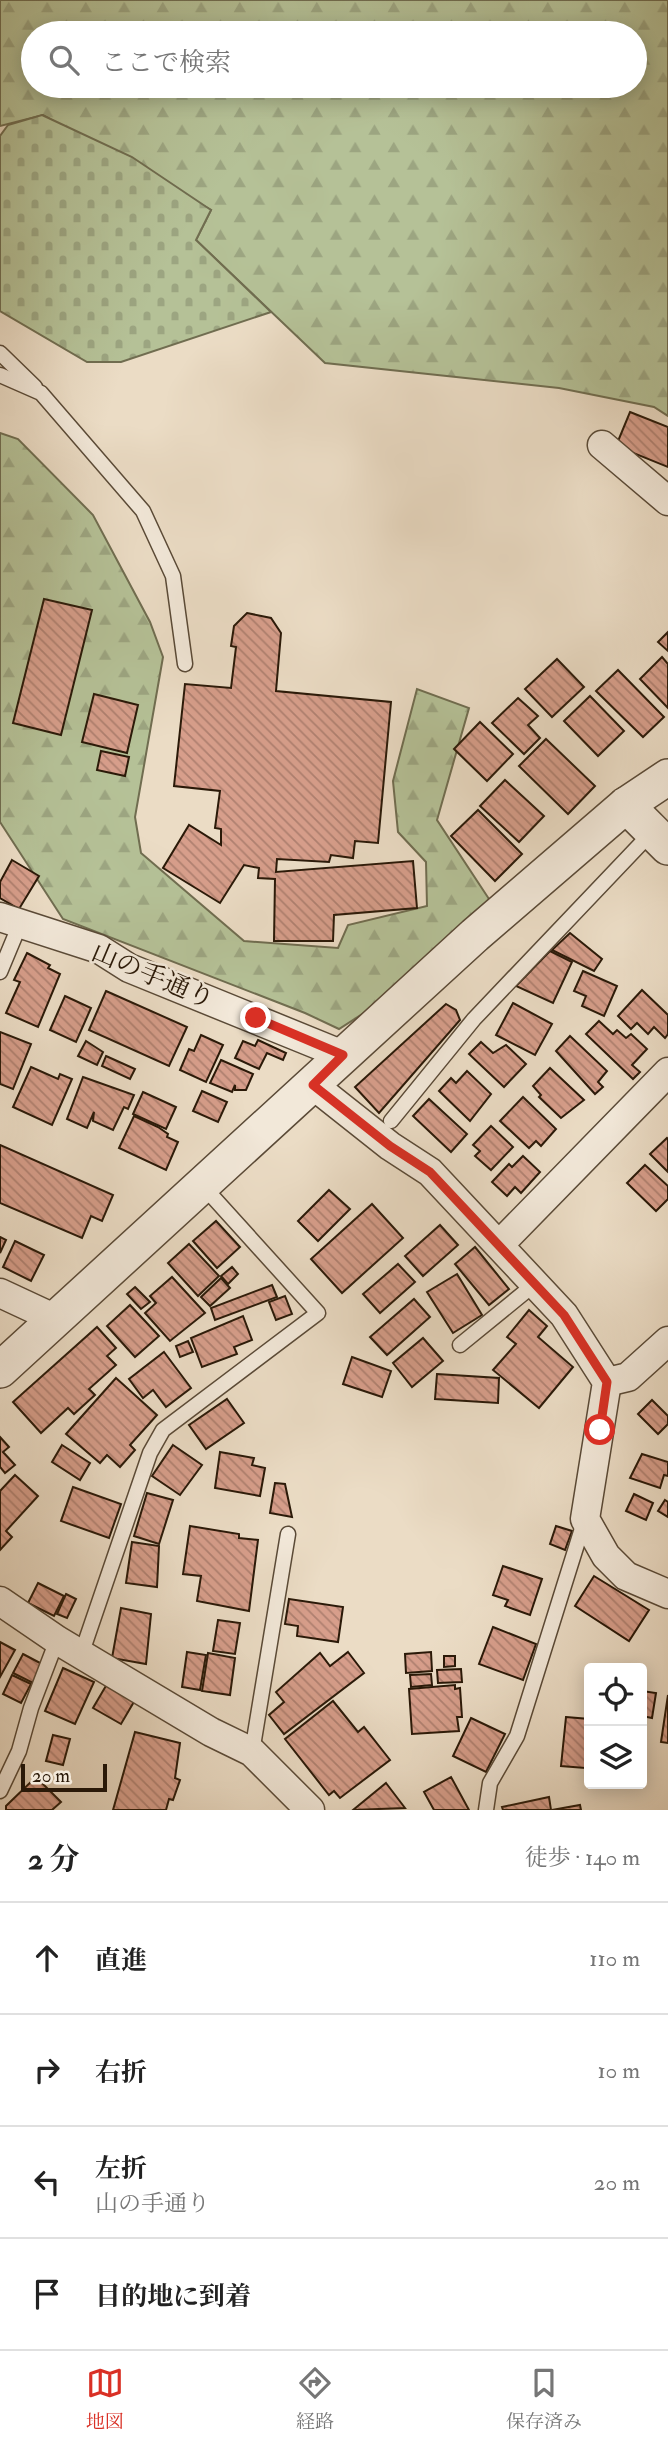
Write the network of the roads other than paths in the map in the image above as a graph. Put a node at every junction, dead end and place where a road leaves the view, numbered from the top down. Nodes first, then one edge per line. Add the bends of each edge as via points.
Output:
1 (0, 353) edge
2 (0, 375) edge
3 (41, 393) junction
4 (602, 445) dead end
5 (668, 501) edge
6 (185, 664) dead end
7 (668, 777) edge
8 (626, 805) junction
9 (660, 840) edge
10 (10, 921) edge
11 (0, 972) edge
12 (343, 1055) junction
13 (668, 1072) edge
14 (313, 1085) junction
15 (384, 1129) junction
16 (203, 1186) junction
17 (500, 1244) junction
18 (536, 1283) junction
19 (0, 1293) edge
20 (58, 1320) junction
21 (668, 1342) edge
22 (460, 1345) dead end
23 (0, 1370) edge
24 (607, 1382) junction
25 (585, 1518) junction
26 (289, 1534) dead end
27 (668, 1594) edge
28 (0, 1601) edge
29 (57, 1640) junction
30 (81, 1655) junction
31 (252, 1752) junction
32 (0, 1791) edge
33 (310, 1810) edge
34 (486, 1810) edge

1 - 3 lane
2 - 3 lane
3 - 6 lane via 143,511 173,576
4 - 5 street
7 - 8 street
8 - 9 street
8 - 12 street
9 - 15 lane via 474,1019
10 - 11 lane
10 - 12 street, 山の手通り via 99,949 129,968
12 - 14 street
13 - 17 street
14 - 15 street
14 - 16 street
15 - 17 street
16 - 20 street
16 - 30 lane via 318,1312 163,1430 150,1453
17 - 18 street
18 - 22 lane
18 - 24 street via 564,1315
19 - 20 street
20 - 23 street
21 - 24 street via 628,1377
24 - 25 street
25 - 27 street via 606,1556 626,1576
25 - 34 lane via 517,1736 489,1783
26 - 31 lane
28 - 29 street
29 - 30 street
29 - 32 lane via 19,1751
30 - 31 street
31 - 33 street

